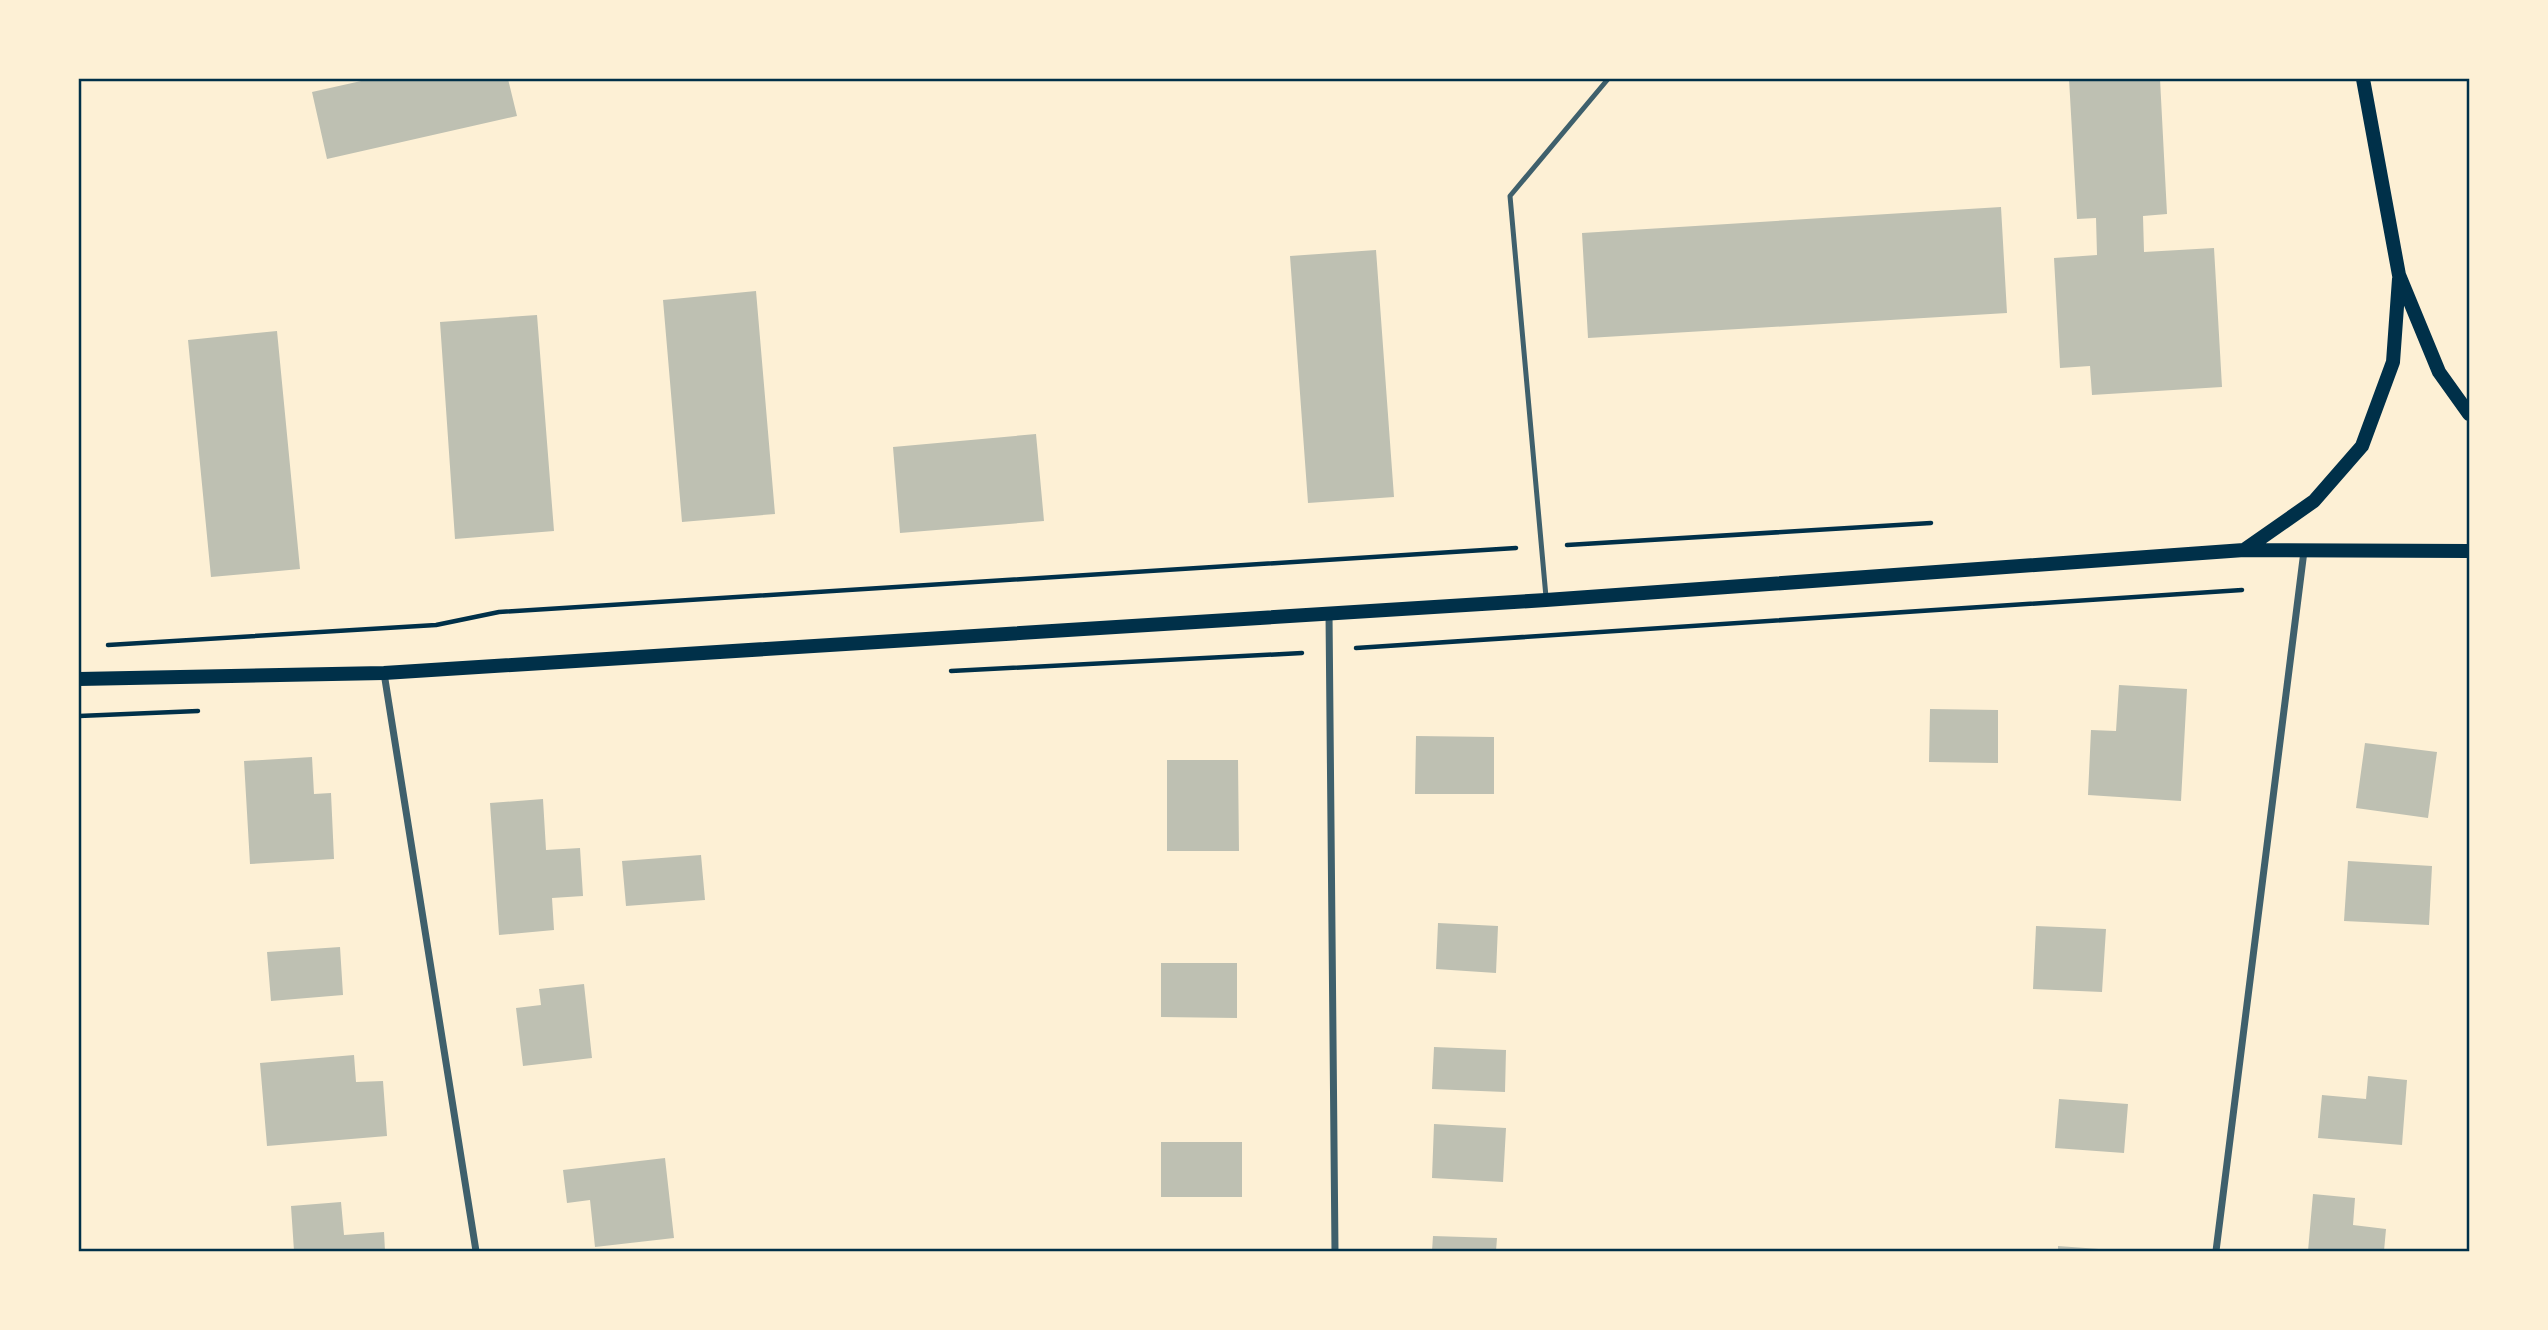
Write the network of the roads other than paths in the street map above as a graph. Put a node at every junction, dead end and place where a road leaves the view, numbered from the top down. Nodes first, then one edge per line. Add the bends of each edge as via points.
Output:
1 (1608, 79) edge
2 (2363, 79) edge
3 (2399, 275) junction
4 (2469, 414) edge
5 (2244, 550) junction
6 (2304, 550) junction
7 (2469, 551) edge
8 (1546, 600) junction
9 (1329, 613) junction
10 (384, 673) junction
11 (79, 679) edge
12 (475, 1251) edge
13 (1335, 1251) edge
14 (2216, 1251) edge

1 - 8 lane via 1510,196
2 - 3 main road
3 - 4 main road via 2439,372
3 - 5 main road via 2393,362 2362,446 2314,501
5 - 6 main road
5 - 8 main road
6 - 7 main road
6 - 14 street
8 - 9 main road
9 - 10 main road
9 - 13 street
10 - 11 main road
10 - 12 street

